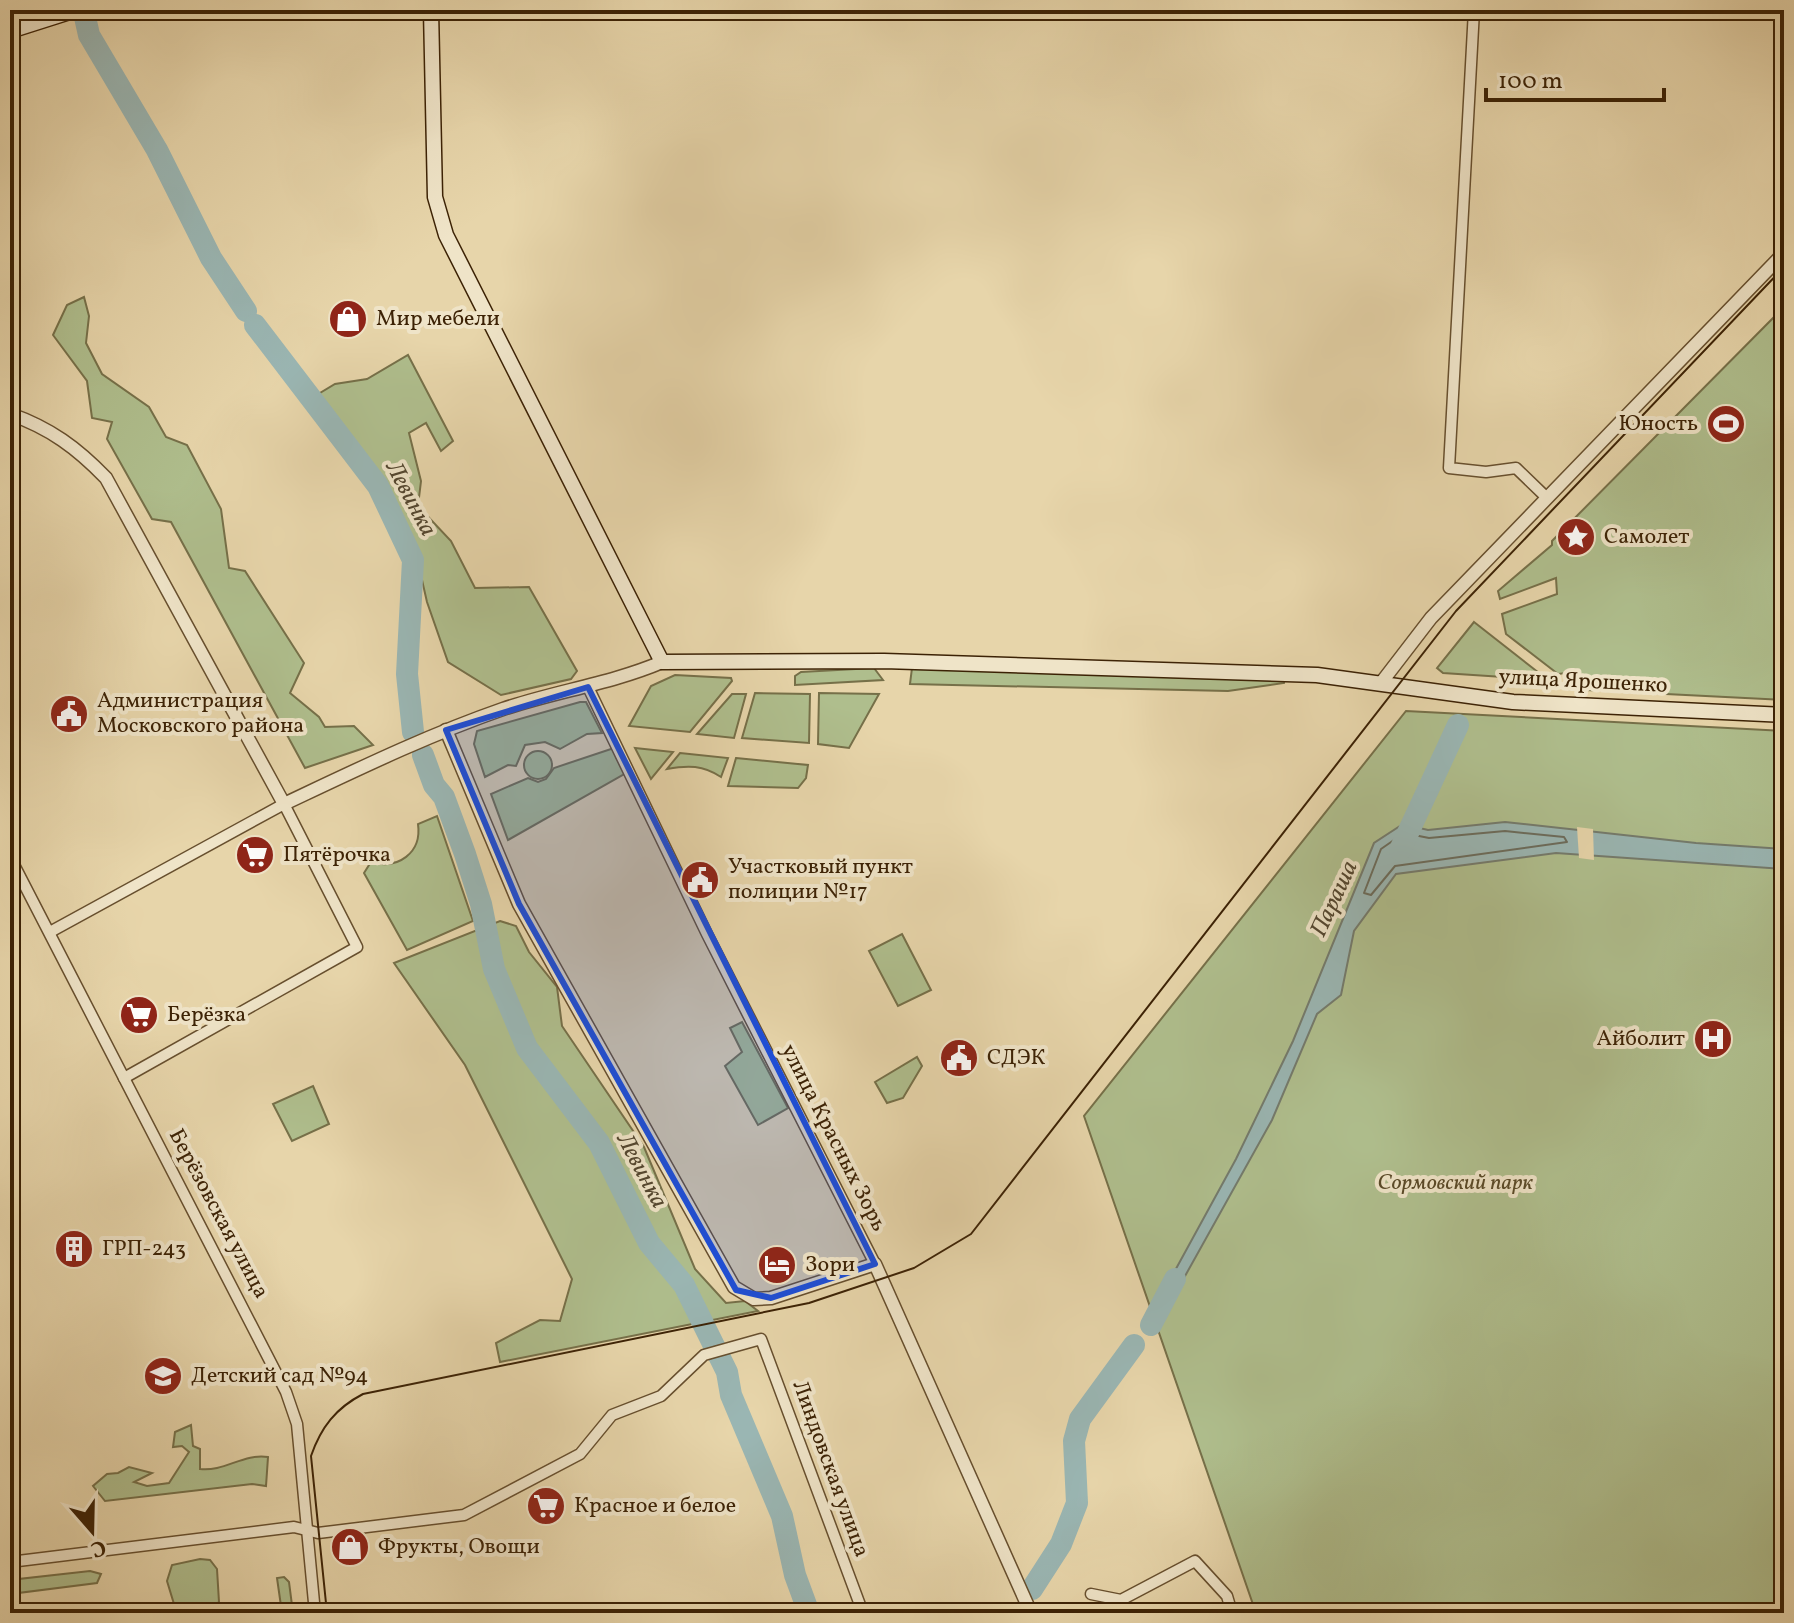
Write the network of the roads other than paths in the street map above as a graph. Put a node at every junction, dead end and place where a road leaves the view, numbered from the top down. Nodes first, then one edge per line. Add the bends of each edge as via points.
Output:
1 (76, 10) edge
2 (431, 10) edge
3 (1474, 10) edge
4 (10, 31) edge
5 (1784, 253) edge
6 (10, 414) edge
7 (1546, 497) junction
8 (662, 662) junction
9 (1381, 683) junction
10 (588, 687) junction
11 (1784, 715) edge
12 (446, 730) junction
13 (284, 804) junction
14 (10, 857) edge
15 (50, 932) junction
16 (124, 1078) junction
17 (875, 1264) junction
18 (306, 1530) junction
19 (10, 1562) edge
20 (1091, 1594) dead end
21 (315, 1613) edge
22 (863, 1613) edge
23 (1031, 1613) edge
24 (1232, 1613) edge

1 - 4 main road
2 - 8 main road via 435,197 446,235
3 - 7 street via 1449,468 1516,468
5 - 7 street
6 - 13 street via 78,449 106,478
7 - 9 street via 1431,618
8 - 9 main road, улица Ярошенко via 884,661 1317,675
8 - 10 street
9 - 11 main road, улица Ярошенко via 1513,702
10 - 12 street
10 - 17 street, улица Красных Зорь
12 - 13 street
12 - 17 street via 519,904 736,1290 754,1299 771,1298
13 - 15 street
13 - 16 street via 357,947
14 - 15 street, Берёзовская улица
15 - 16 street, Берёзовская улица
16 - 18 street, Берёзовская улица via 286,1392 297,1424
17 - 23 street, улица Красных Зорь
18 - 19 street via 294,1527
18 - 21 street, Берёзовская улица
18 - 22 street, Линдовская улица via 318,1533 464,1515 580,1454 612,1415 661,1396 704,1355 761,1339
20 - 24 street via 1121,1600 1195,1561 1227,1596

